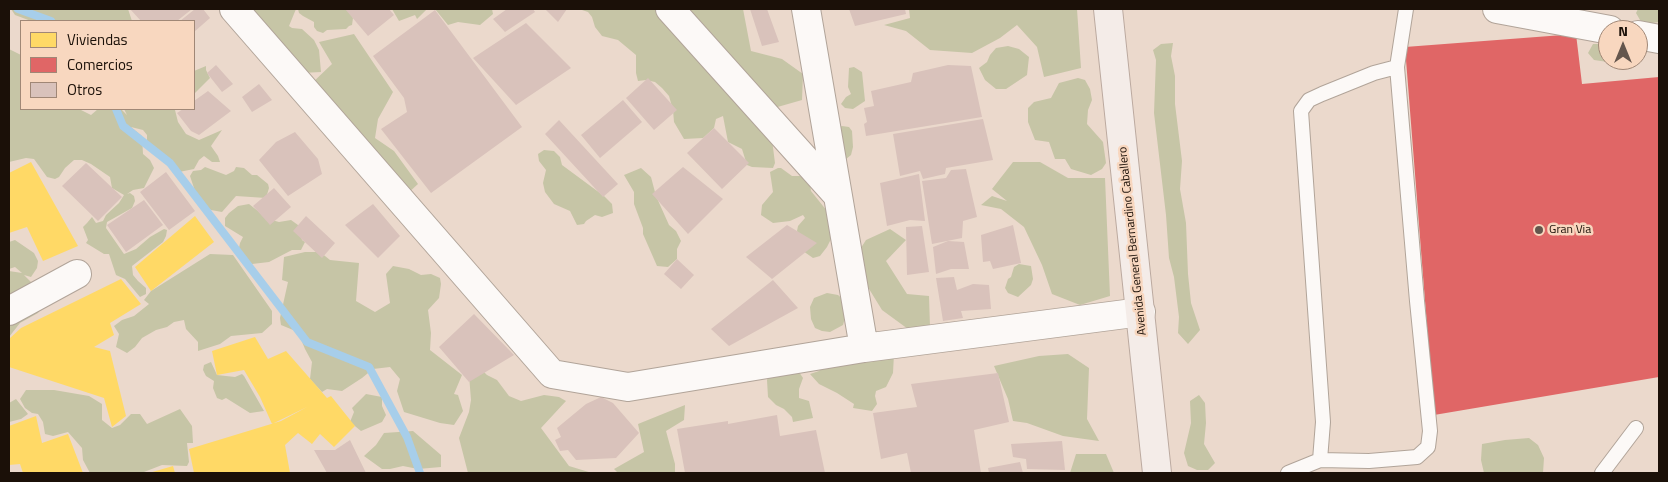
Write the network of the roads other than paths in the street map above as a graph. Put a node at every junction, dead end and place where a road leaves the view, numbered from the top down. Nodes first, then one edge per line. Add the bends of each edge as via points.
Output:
1 (234, 9) edge
2 (670, 9) edge
3 (806, 9) edge
4 (1108, 9) edge
5 (1406, 9) edge
6 (1497, 9) edge
7 (1598, 28) edge
8 (1397, 67) junction
9 (838, 196) junction
10 (77, 274) dead end
11 (9, 311) edge
12 (1141, 312) junction
13 (864, 348) junction
14 (1636, 428) dead end
15 (1320, 460) junction
16 (1157, 473) edge
17 (1288, 473) edge
18 (1602, 473) edge

1 - 13 street via 552,374 628,387
2 - 9 street
3 - 9 street
4 - 12 main road, Avenida General Bernardino Caballero
5 - 8 lane
6 - 7 street
8 - 15 lane via 1322,94 1309,100 1301,111 1323,422
8 - 15 lane via 1430,431 1428,447 1417,457 1369,462
9 - 13 street
10 - 11 street
12 - 13 street
12 - 16 main road, Avenida General Bernardino Caballero
14 - 18 lane
15 - 17 lane

